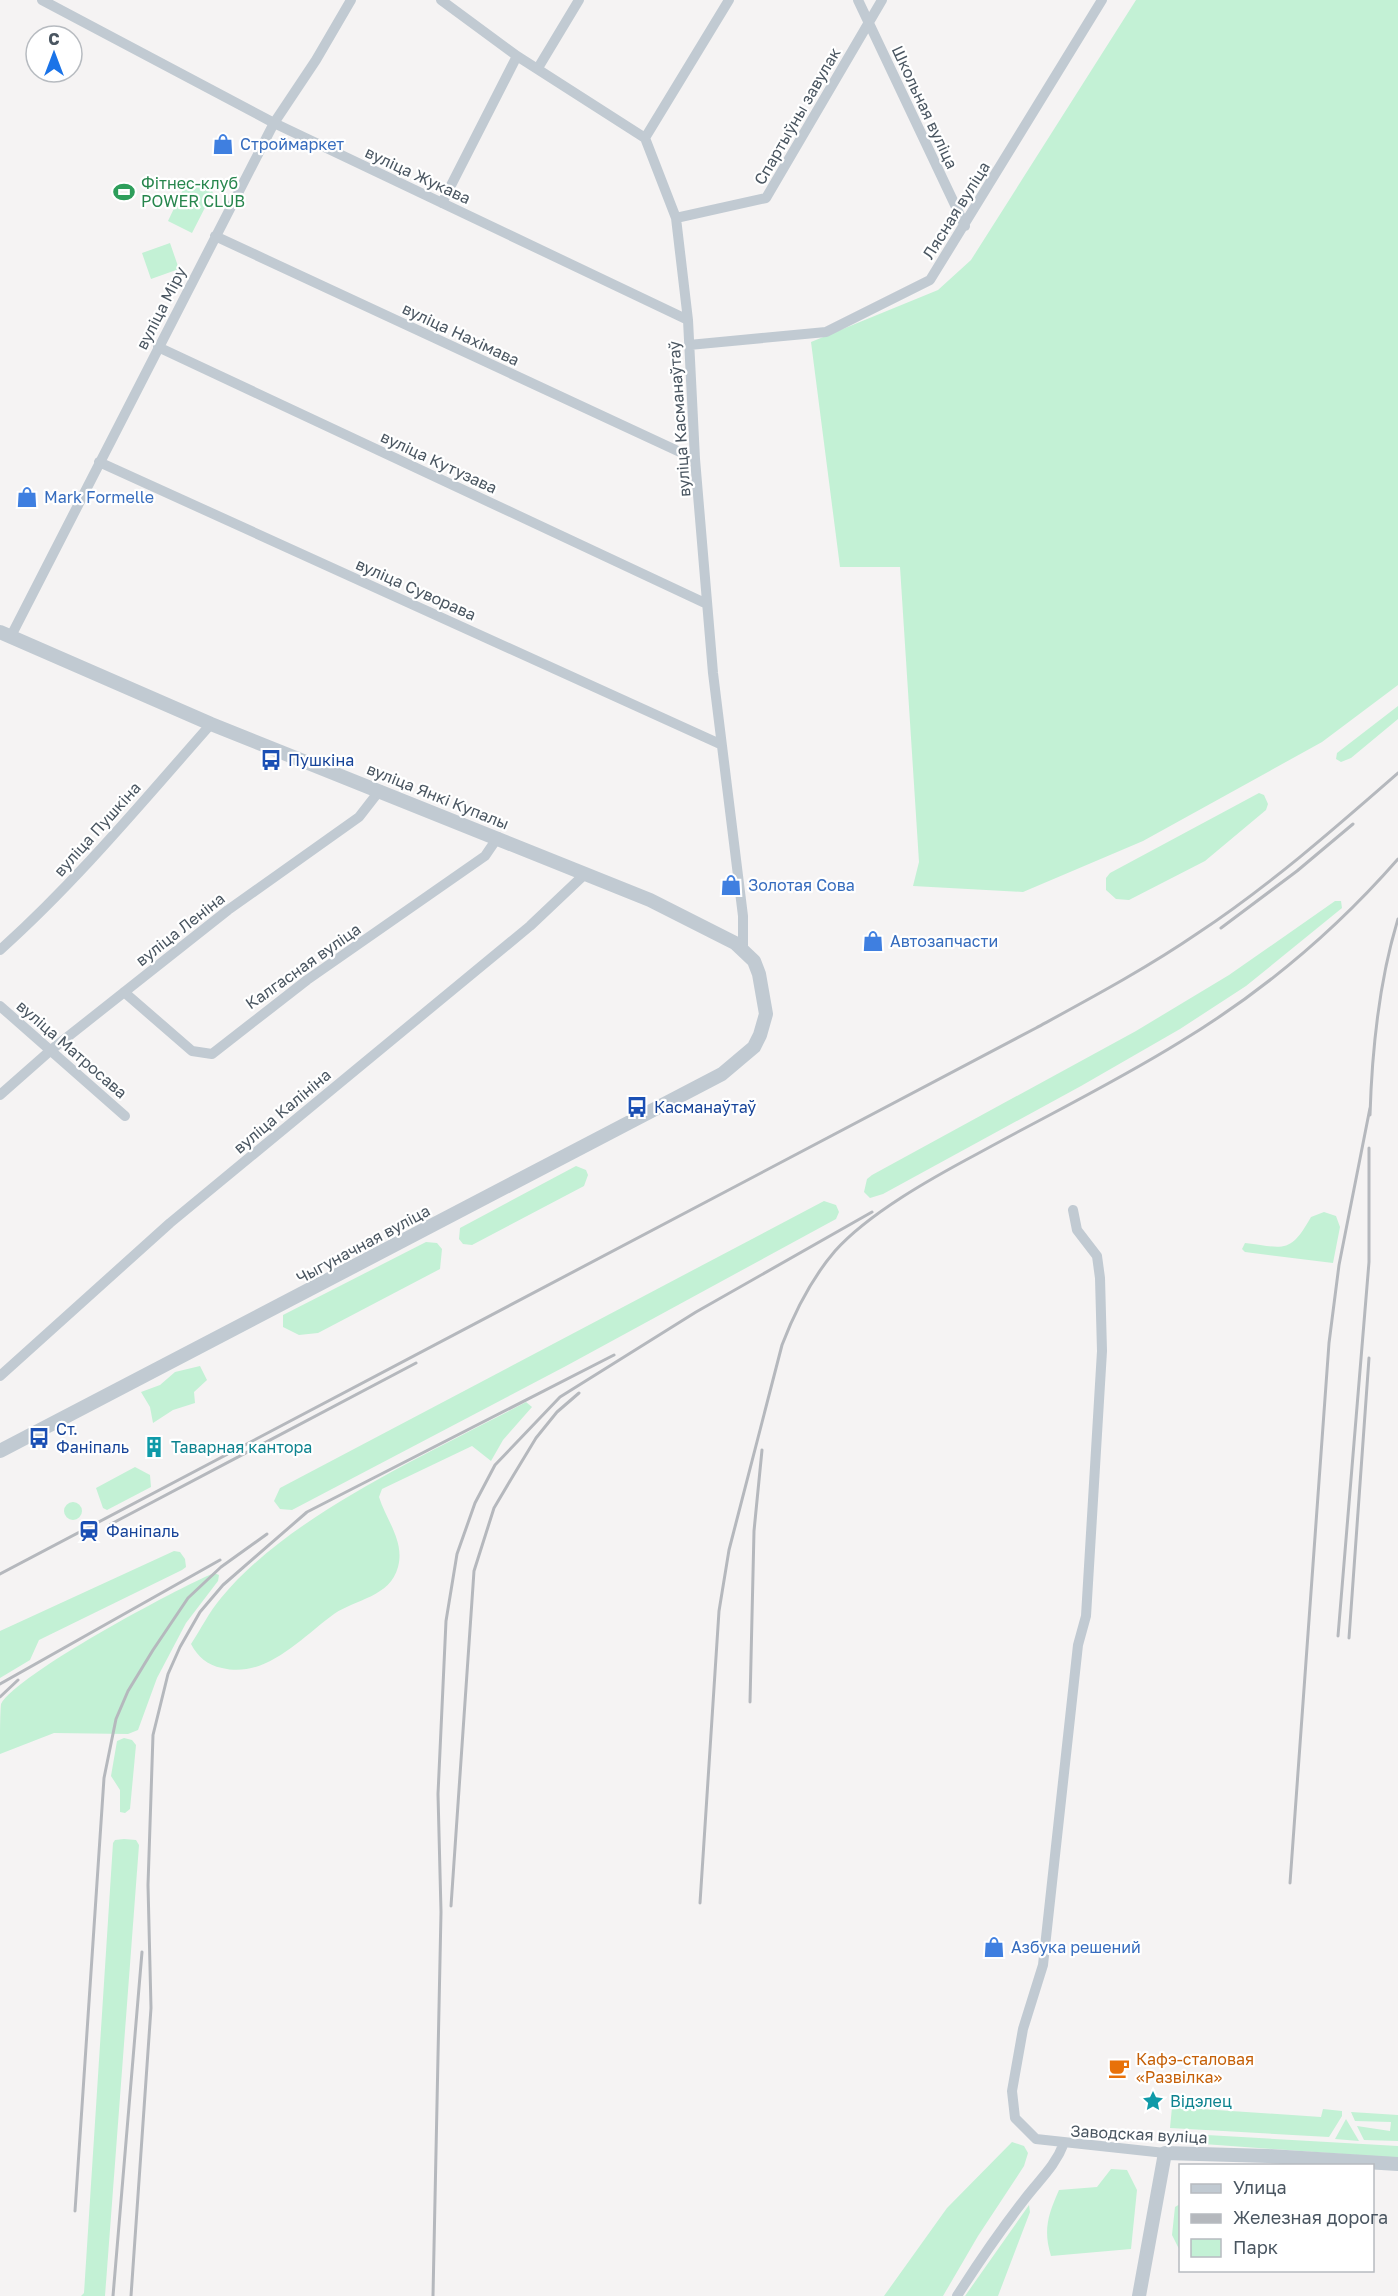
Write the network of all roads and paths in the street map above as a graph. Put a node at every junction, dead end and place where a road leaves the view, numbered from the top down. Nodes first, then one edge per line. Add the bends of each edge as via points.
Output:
1 (42, 0) edge
2 (351, 0) edge
3 (441, 0) edge
4 (579, 0) edge
5 (729, 0) edge
6 (858, 0) edge
7 (882, 0) edge
8 (1102, 0) edge
9 (868, 23) junction
10 (517, 56) junction
11 (538, 68) junction
12 (274, 123) junction
13 (645, 138) junction
14 (442, 203) junction
15 (676, 218) junction
16 (965, 226) junction
17 (215, 236) junction
18 (688, 320) junction
19 (689, 345) junction
20 (158, 347) junction
21 (695, 459) junction
22 (99, 462) junction
23 (707, 604) junction
24 (5, 634) edge
25 (211, 724) junction
26 (720, 744) junction
27 (380, 790) junction
28 (498, 837) junction
29 (586, 873) junction
30 (743, 948) junction
31 (0, 950) edge
32 (124, 992) junction
33 (0, 1006) edge
34 (51, 1050) junction
35 (0, 1095) edge
36 (124, 1116) dead end
37 (1073, 1210) dead end
38 (0, 1376) edge
39 (0, 1451) edge
40 (1064, 2143) junction
41 (1165, 2153) junction
42 (1398, 2164) edge
43 (957, 2296) edge
44 (1139, 2296) edge

1 - 12 street, вуліца Жукава
2 - 12 street, вуліца Міру
3 - 10 street
4 - 11 street
5 - 13 street
6 - 9 street, Школьная вуліца
7 - 9 street, Спартыўны завулак
8 - 16 street, Лясная вуліца
9 - 15 street, Спартыўны завулак via 766,198
9 - 16 street, Школьная вуліца
10 - 11 street
10 - 14 street
11 - 13 street
12 - 14 street, вуліца Жукава
12 - 17 street, вуліца Міру
13 - 15 street, вуліца Касманаўтаў
14 - 18 street, вуліца Жукава
15 - 18 street, вуліца Касманаўтаў
16 - 19 street, Лясная вуліца via 930,280 826,332
17 - 20 street, вуліца Міру
17 - 21 street, вуліца Нахімава
18 - 19 street, вуліца Касманаўтаў
19 - 21 street, вуліца Касманаўтаў
20 - 22 street, вуліца Міру
20 - 23 street, вуліца Кутузава
21 - 23 street, вуліца Касманаўтаў
22 - 24 street, вуліца Міру
22 - 26 street, вуліца Суворава
23 - 26 street, вуліца Касманаўтаў
24 - 25 street, вуліца Янкі Купалы
25 - 27 street, вуліца Янкі Купалы
25 - 31 street, вуліца Пушкіна via 114,835 37,917
26 - 30 street, вуліца Касманаўтаў via 743,916
27 - 28 street, вуліца Янкі Купалы
27 - 32 street, вуліца Леніна via 359,817 228,910
28 - 29 street, вуліца Янкі Купалы
28 - 32 street, Калгасная вуліца via 485,856 307,980 212,1054 192,1051
29 - 30 street, вуліца Янкі Купалы via 650,900
29 - 38 street, вуліца Калініна via 530,926 170,1223
30 - 39 street, Чыгуначная вуліца via 759,974 766,1014 758,1041 722,1074
32 - 34 street, вуліца Леніна
33 - 34 street, вуліца Матросава
34 - 35 street, вуліца Леніна
34 - 36 street, вуліца Матросава
37 - 40 street via 1077,1230 1097,1256 1100,1278 1102,1351 1088,1592 1078,1645 1043,1965 1023,2029 1012,2091 1014,2118 1036,2139
40 - 41 street, Заводская вуліца
40 - 43 street, Заводская вуліца via 1057,2162 1025,2198
41 - 42 street, Заводская вуліца
41 - 44 street

